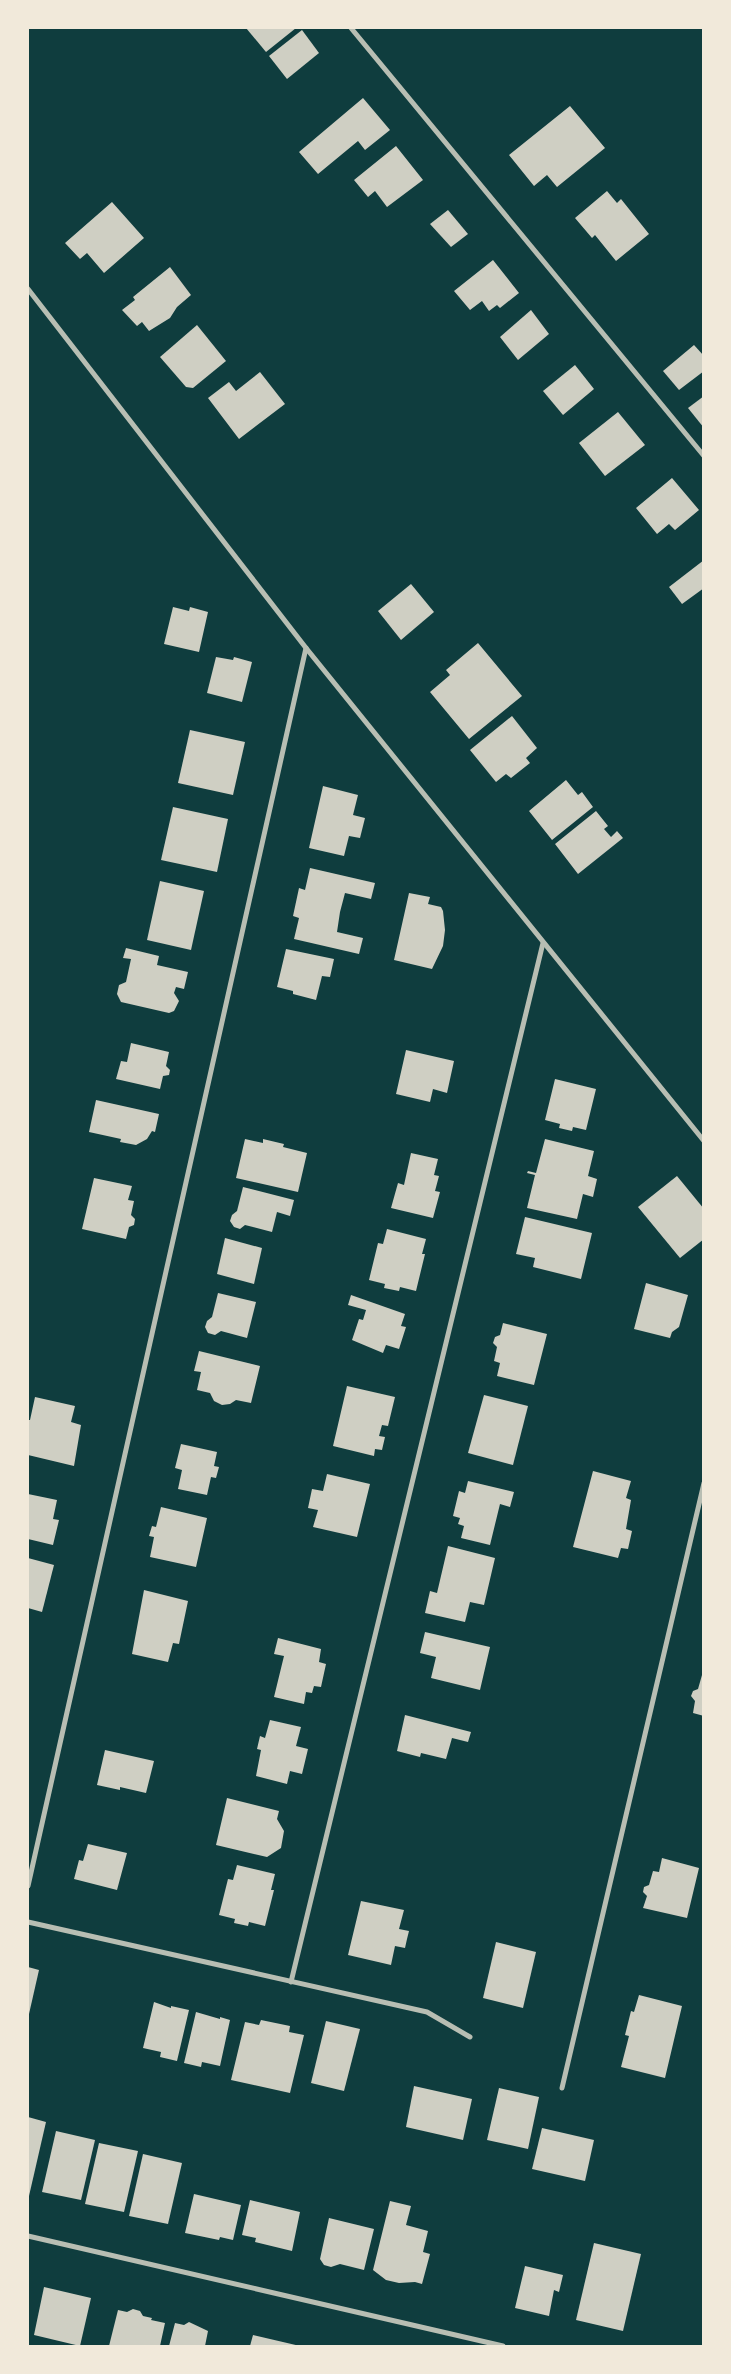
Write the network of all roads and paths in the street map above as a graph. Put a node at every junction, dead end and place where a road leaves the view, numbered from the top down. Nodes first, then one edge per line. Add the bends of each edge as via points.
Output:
1 (351, 28) edge
2 (28, 289) edge
3 (704, 456) edge
4 (306, 648) junction
5 (543, 943) junction
6 (704, 1141) edge
7 (704, 1483) edge
8 (28, 1886) edge
9 (28, 1922) edge
10 (291, 1982) junction
11 (470, 2037) dead end
12 (562, 2088) dead end
13 (28, 2236) edge
14 (503, 2346) edge

1 - 3 street
2 - 4 street
4 - 5 street
4 - 8 street
5 - 6 street
5 - 10 street
7 - 12 street
9 - 10 street
10 - 11 street via 427,2012
13 - 14 street

